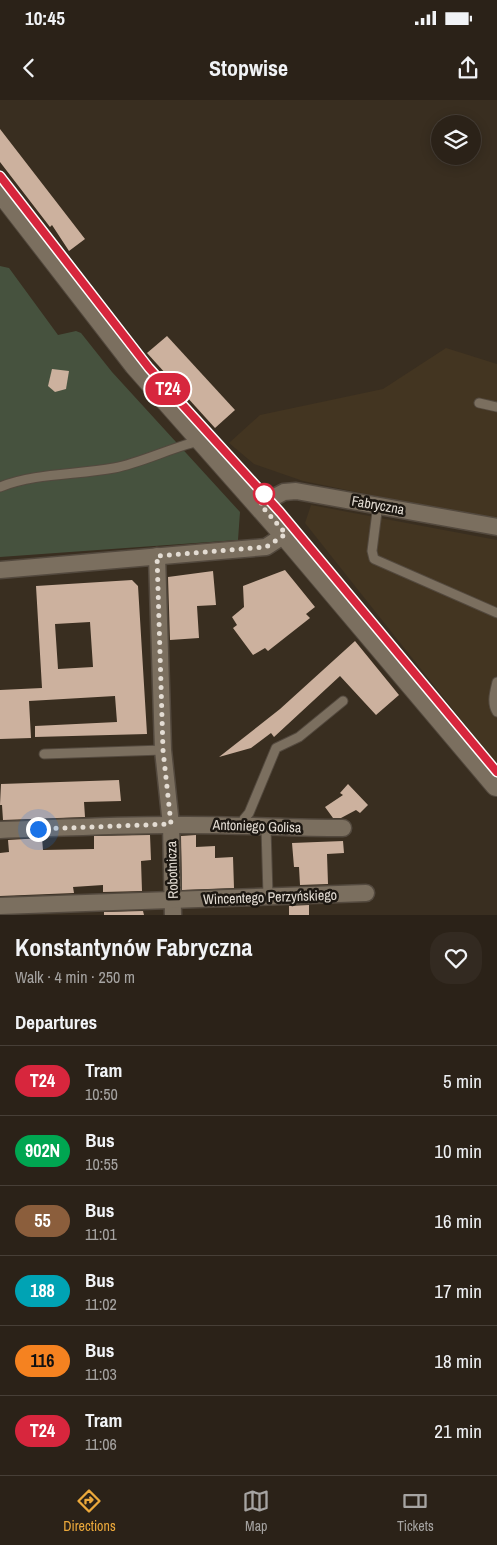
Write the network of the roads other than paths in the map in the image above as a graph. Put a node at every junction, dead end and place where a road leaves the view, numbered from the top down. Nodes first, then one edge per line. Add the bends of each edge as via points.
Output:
1 (0, 188) edge
2 (479, 403) dead end
3 (497, 407) edge
4 (200, 436) junction
5 (0, 487) edge
6 (260, 504) junction
7 (378, 504) junction
8 (497, 527) edge
9 (286, 534) junction
10 (157, 556) junction
11 (0, 570) edge
12 (497, 613) edge
13 (497, 682) edge
14 (343, 701) dead end
15 (497, 712) edge
16 (163, 750) junction
17 (44, 754) dead end
18 (497, 784) edge
19 (171, 824) junction
20 (243, 825) junction
21 (266, 828) junction
22 (343, 828) dead end
23 (0, 830) edge
24 (366, 894) dead end
25 (268, 895) junction
26 (0, 906) edge
27 (173, 908) edge

1 - 4 street via 136,364
2 - 3 lane
4 - 5 lane via 192,443 116,468 26,477
4 - 6 street
6 - 7 street, Fabryczna via 284,492 296,491
6 - 9 street
7 - 8 street, Fabryczna
7 - 12 lane via 372,551 374,559
9 - 10 street via 266,547
9 - 18 street
10 - 11 street
10 - 16 street, Robotnicza
13 - 15 lane via 494,695
14 - 20 lane via 299,737 276,748
16 - 17 lane
16 - 19 street, Robotnicza
19 - 20 street, Antoniego Golisa
19 - 23 street, Antoniego Golisa
19 - 27 street, Robotnicza
20 - 21 street, Antoniego Golisa
21 - 22 street, Antoniego Golisa
21 - 25 lane
24 - 25 street, Wincentego Perzyńskiego
25 - 27 street, Wincentego Perzyńskiego
26 - 27 street, Wincentego Perzyńskiego

